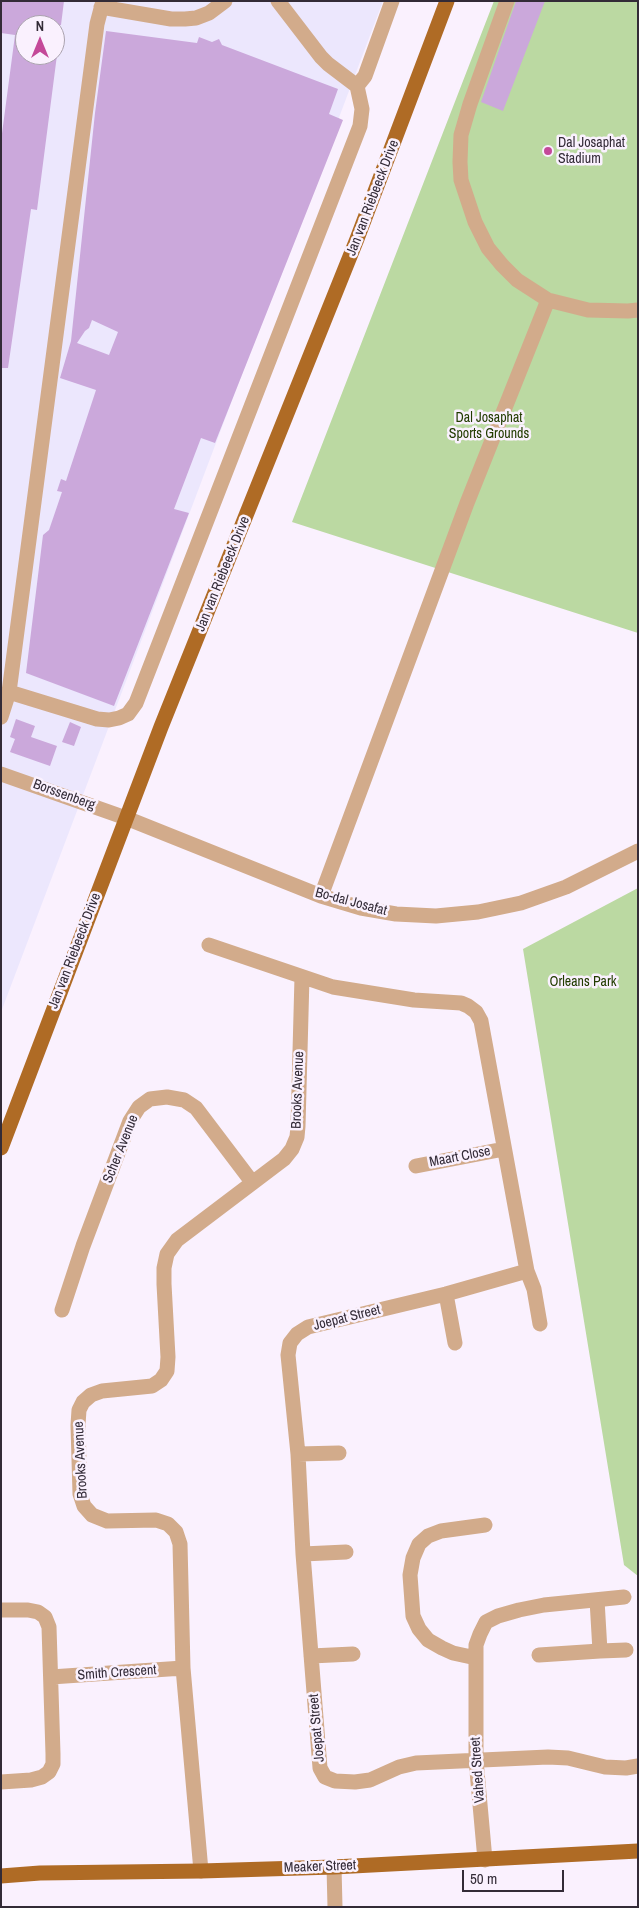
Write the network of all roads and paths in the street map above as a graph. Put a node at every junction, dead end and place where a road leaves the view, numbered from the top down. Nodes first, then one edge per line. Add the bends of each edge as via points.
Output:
1 (225, 1) edge
2 (278, 1) edge
3 (392, 1) edge
4 (447, 1) edge
5 (507, 1) edge
6 (102, 4) edge
7 (357, 86) junction
8 (548, 300) junction
9 (638, 310) edge
10 (9, 692) junction
11 (1, 717) edge
12 (1, 774) edge
13 (126, 818) junction
14 (638, 851) edge
15 (321, 896) junction
16 (209, 945) dead end
17 (302, 978) junction
18 (1, 1148) edge
19 (504, 1148) junction
20 (416, 1166) dead end
21 (252, 1182) junction
22 (527, 1271) junction
23 (446, 1294) junction
24 (62, 1310) dead end
25 (540, 1324) dead end
26 (455, 1342) dead end
27 (339, 1452) dead end
28 (298, 1454) junction
29 (485, 1524) dead end
30 (346, 1552) dead end
31 (303, 1554) junction
32 (624, 1597) dead end
33 (597, 1600) junction
34 (1, 1610) edge
35 (626, 1650) dead end
36 (600, 1651) junction
37 (353, 1654) dead end
38 (538, 1655) dead end
39 (311, 1656) junction
40 (476, 1658) junction
41 (183, 1668) junction
42 (51, 1677) junction
43 (476, 1760) junction
44 (638, 1766) edge
45 (1, 1782) edge
46 (638, 1851) edge
47 (485, 1860) junction
48 (334, 1867) junction
49 (201, 1871) junction
50 (1, 1876) edge
51 (335, 1907) edge

1 - 6 street via 209,13 185,19
2 - 7 street via 328,64
3 - 7 street via 365,76
4 - 13 main road, Jan van Riebeeck Drive via 354,249
5 - 8 street via 461,135 462,180 475,222 488,248 517,280
6 - 10 street
7 - 10 street via 362,109 360,126 136,703 128,714 103,720
8 - 9 street via 588,310
8 - 15 street via 464,511
10 - 11 street
12 - 13 street, Borssenberg
13 - 15 street, Bo-dal Josafat
13 - 18 main road, Jan van Riebeeck Drive
14 - 15 street, Bo-dal Josafat via 566,887 521,903 478,912 436,916 396,914
16 - 17 street
17 - 19 street via 361,992 461,1003 476,1012 481,1021
17 - 21 street, Brooks Avenue via 297,1137 284,1158
19 - 20 street, Maart Close
19 - 22 street
21 - 24 street, Scher Avenue via 196,1108 184,1100 167,1097 144,1103 130,1121
21 - 41 street, Brooks Avenue via 178,1240 167,1254 164,1284 168,1357 167,1371 162,1380 152,1386 92,1395 83,1402 78,1424 80,1494 92,1515 107,1521 156,1520 168,1524 176,1532 180,1544
22 - 23 street, Joepat Street
22 - 25 street via 534,1289
23 - 26 street
23 - 28 street, Joepat Street via 308,1327 297,1334 290,1343 288,1355
27 - 28 street
28 - 31 street, Joepat Street
29 - 40 street via 428,1536 419,1544 410,1575 413,1616 419,1629 428,1640 442,1648
30 - 31 street
31 - 39 street, Joepat Street
32 - 33 street, Vahed Street
33 - 36 street
33 - 40 street, Vahed Street via 544,1605 498,1616 486,1622 476,1645
34 - 42 street via 28,1610 45,1617 49,1627
35 - 36 street
36 - 38 street
37 - 39 street
39 - 43 street, Joepat Street via 318,1757 325,1777 355,1782 370,1780 416,1763
40 - 43 street, Vahed Street
41 - 42 street, Smith Crescent
41 - 49 street, Brooks Avenue
42 - 45 street via 53,1764 42,1777
43 - 44 street, Joepat Street via 548,1757 605,1767
43 - 47 street, Vahed Street
46 - 47 main road, Meaker Street
47 - 48 main road, Meaker Street
48 - 49 main road, Meaker Street
48 - 51 street
49 - 50 main road, Meaker Street

